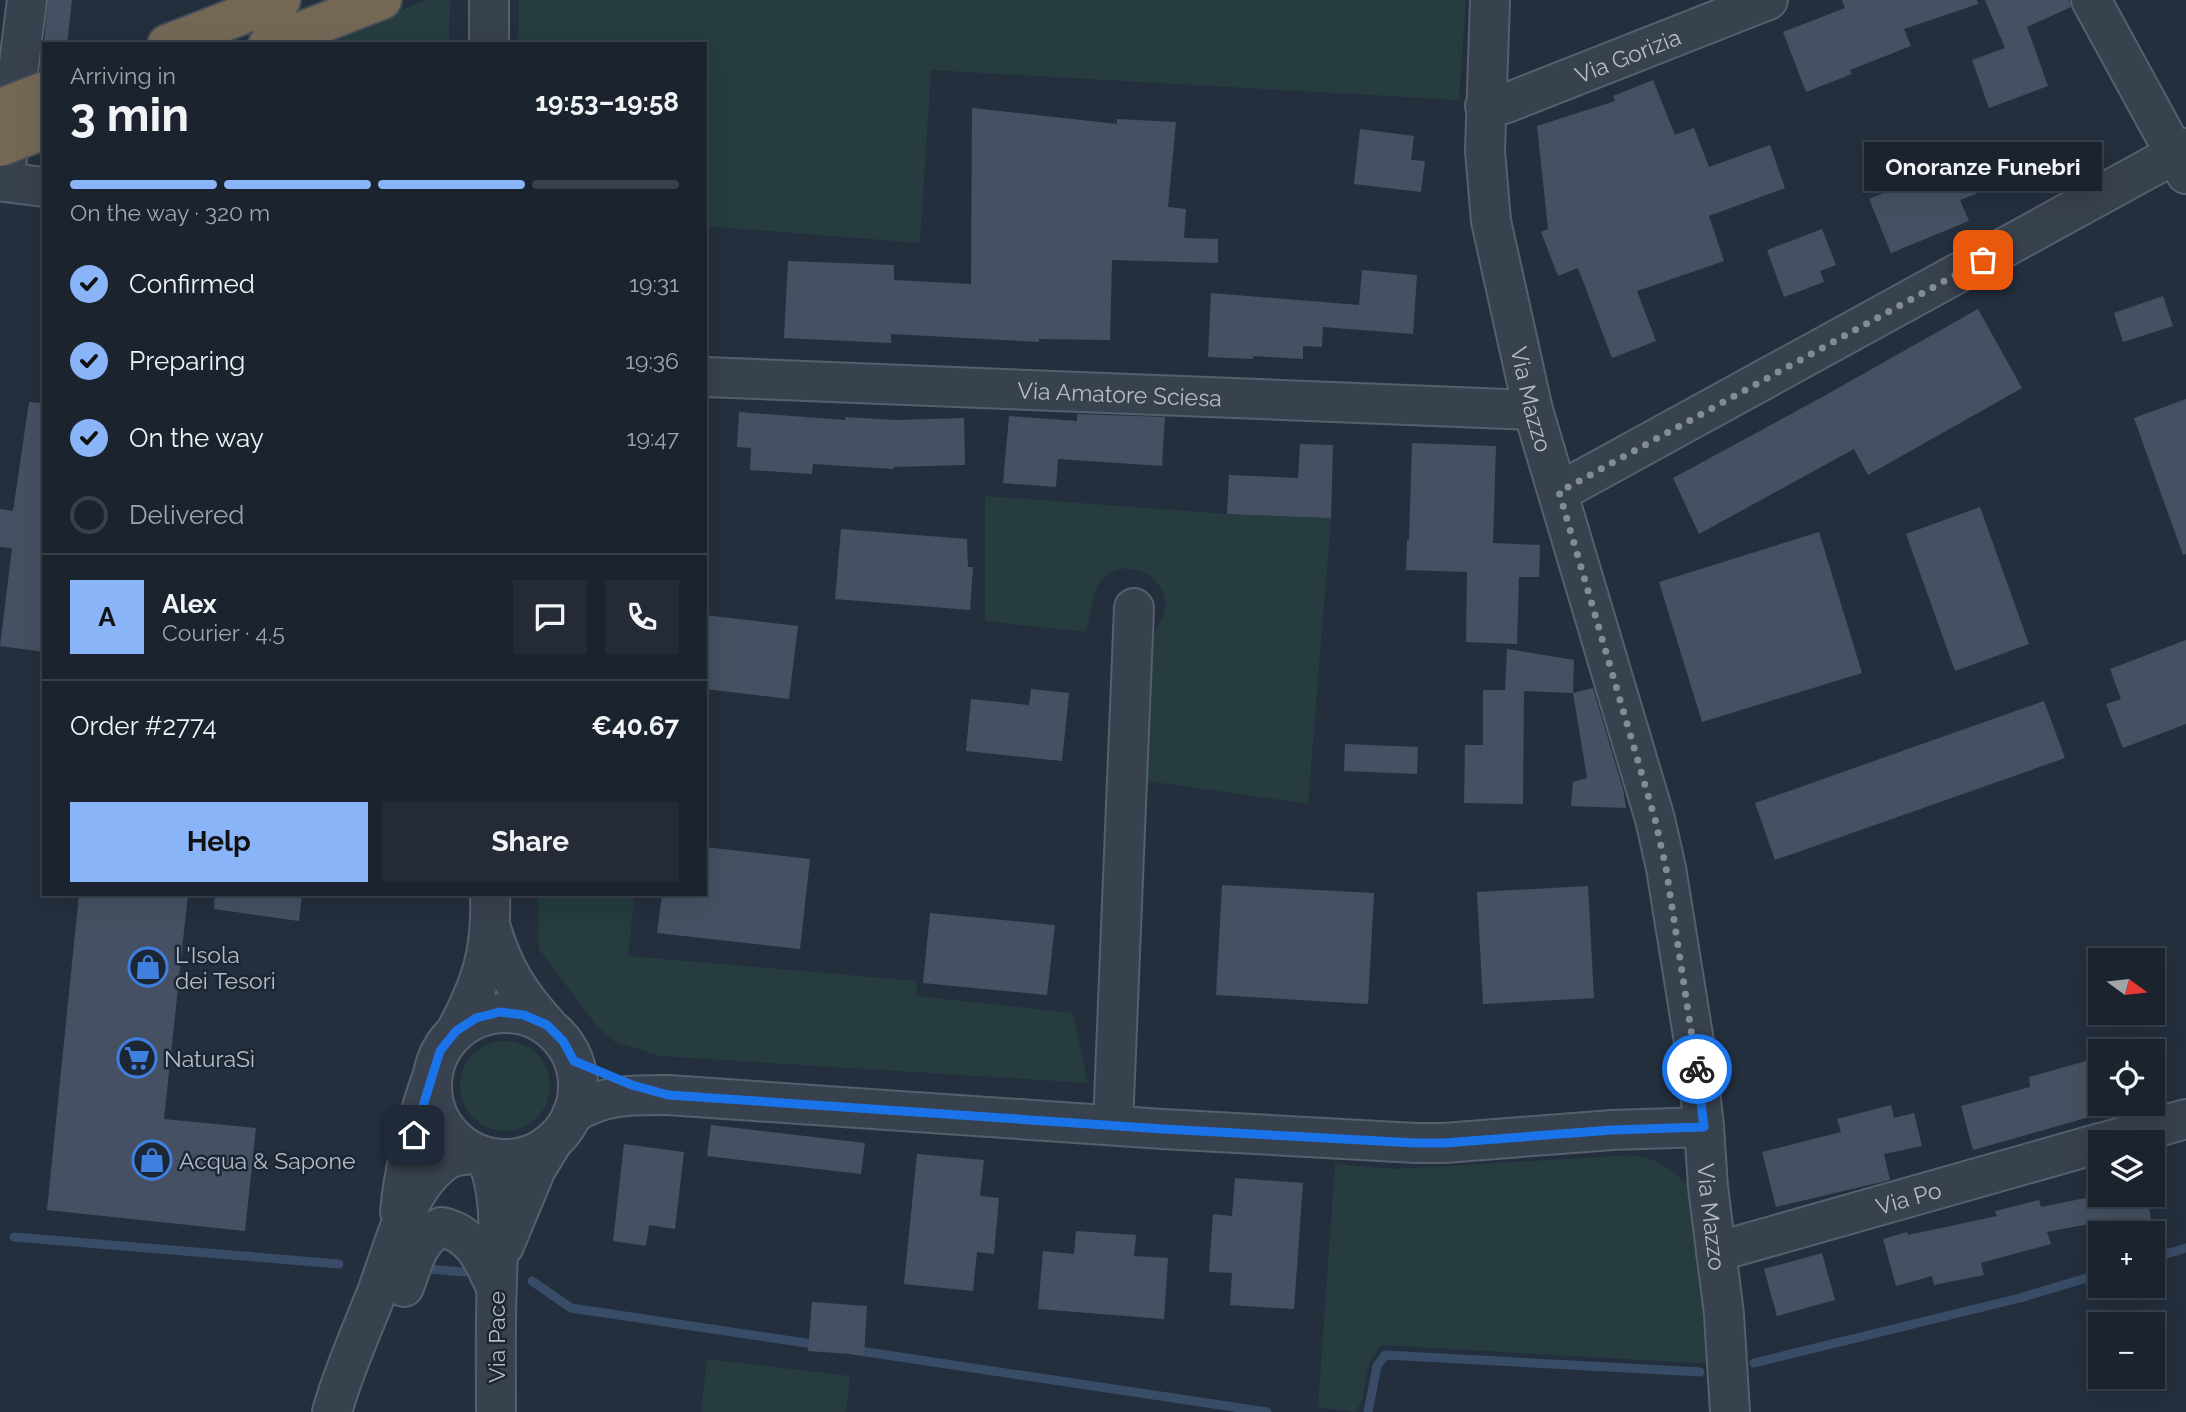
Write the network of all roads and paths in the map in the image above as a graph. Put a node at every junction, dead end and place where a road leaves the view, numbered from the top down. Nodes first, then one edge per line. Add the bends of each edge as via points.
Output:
1 (27, 0) edge
2 (281, 0) edge
3 (382, 0) edge
4 (489, 0) edge
5 (1490, 0) edge
6 (1768, 0) edge
7 (2091, 0) edge
8 (172, 42) edge
9 (273, 42) edge
10 (489, 42) edge
11 (42, 92) edge
12 (1485, 106) junction
13 (0, 108) edge
14 (42, 132) edge
15 (2182, 159) edge
16 (2, 165) edge
17 (42, 186) edge
18 (707, 377) edge
19 (1533, 410) junction
20 (1559, 492) junction
21 (1134, 608) dead end
22 (490, 911) edge
23 (547, 1025) junction
24 (456, 1031) junction
25 (574, 1061) junction
26 (432, 1075) junction
27 (668, 1095) junction
28 (2186, 1119) edge
29 (1114, 1125) junction
30 (563, 1127) junction
31 (1704, 1127) junction
32 (2147, 1130) edge
33 (2088, 1147) edge
34 (481, 1155) junction
35 (399, 1229) junction
36 (1716, 1252) junction
37 (497, 1276) junction
38 (372, 1309) junction
39 (332, 1412) edge
40 (344, 1412) edge
41 (496, 1412) edge
42 (1730, 1412) edge

1 - 16 street
2 - 8 highway
3 - 9 highway
4 - 10 street
5 - 12 street, Via Mazzo
6 - 12 street, Via Gorizia via 1504,104
7 - 15 street
11 - 13 highway, bridge
12 - 19 street, Via Mazzo via 1491,221
14 - 16 highway, bridge
15 - 20 street
16 - 17 street
18 - 19 street, Via Amatore Sciesa
19 - 20 street, Via Mazzo
20 - 31 street, Via Mazzo via 1655,819 1676,924
21 - 29 street
22 - 23 street via 499,957 523,998
22 - 24 street via 487,955 478,987
23 - 24 street via 524,1015 500,1012 476,1018
23 - 25 street
24 - 26 street via 440,1051
25 - 27 street
25 - 30 street via 578,1097
26 - 34 street via 433,1099 441,1122 456,1140
26 - 35 street via 403,1181
27 - 29 street
27 - 30 street via 604,1098 590,1103
28 - 32 street, Via Po
29 - 31 street via 1444,1143
30 - 34 street via 533,1154 510,1159
30 - 37 street, Via Pace via 527,1188
31 - 36 street, Via Mazzo
33 - 36 street, Via Po
34 - 35 street via 454,1156 434,1170
34 - 37 street, Via Pace via 493,1173
35 - 38 street
36 - 42 street, Via Mazzo
37 - 38 street via 462,1234 441,1227 430,1232 418,1250 390,1313 377,1322
37 - 41 street, Via Pace
38 - 39 street
38 - 40 street

